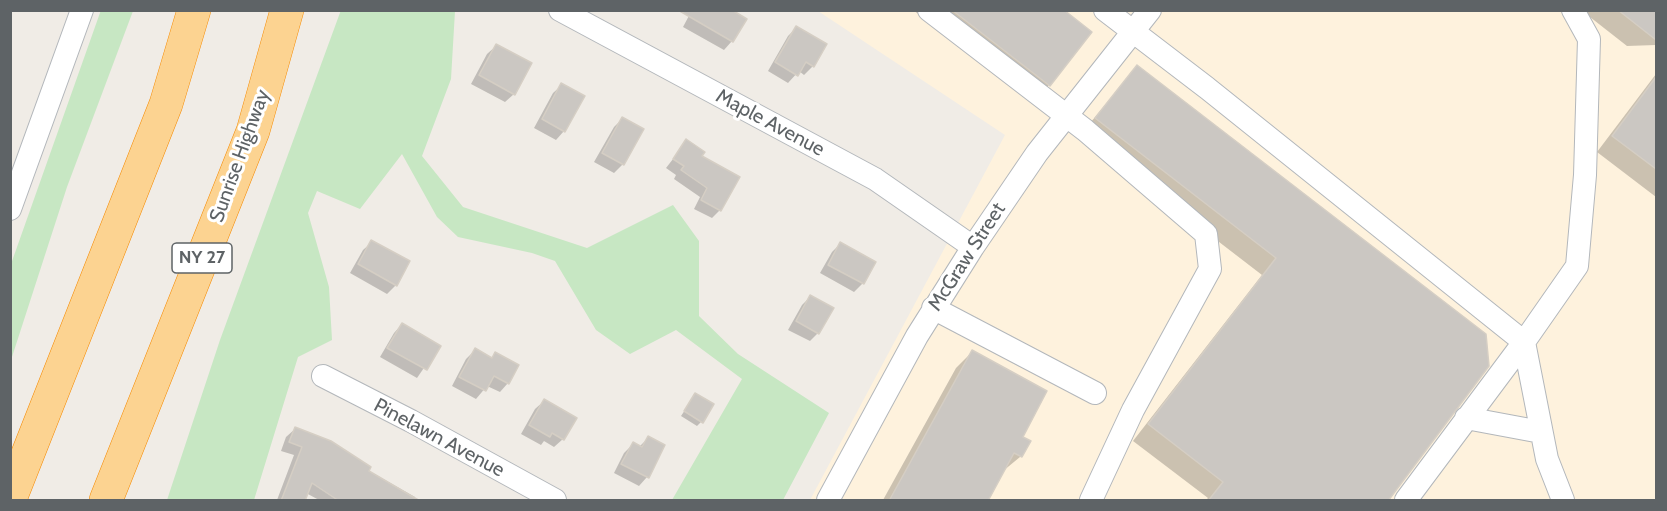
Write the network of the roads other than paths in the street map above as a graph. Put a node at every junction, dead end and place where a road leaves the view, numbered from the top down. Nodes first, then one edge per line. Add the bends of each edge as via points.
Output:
1 (82, 10) edge
2 (194, 10) edge
3 (287, 10) edge
4 (560, 10) edge
5 (929, 10) edge
6 (1105, 10) edge
7 (1150, 10) edge
8 (1573, 10) edge
9 (1132, 32) junction
10 (1066, 116) junction
11 (12, 202) edge
12 (973, 247) junction
13 (933, 308) junction
14 (1524, 342) junction
15 (323, 376) dead end
16 (1095, 393) dead end
17 (1466, 418) junction
18 (1541, 432) junction
19 (10, 499) edge
20 (1407, 500) edge
21 (106, 501) edge
22 (555, 501) edge
23 (828, 501) edge
24 (1091, 501) edge
25 (1563, 501) edge

1 - 11 street
2 - 19 highway via 166,104
3 - 21 highway, Sunrise Highway / NY 27 via 253,130
4 - 12 street, Maple Avenue via 875,179
5 - 10 street
6 - 9 street
7 - 9 street, McGraw Street
8 - 14 street via 1589,39 1585,175 1577,266
9 - 10 street, McGraw Street
9 - 14 street
10 - 12 street, McGraw Street
10 - 24 street via 1136,171 1206,234 1210,269 1132,410
12 - 13 street, McGraw Street
13 - 16 street
13 - 23 street, McGraw Street
14 - 17 street
14 - 18 street
15 - 22 street, Pinelawn Avenue
17 - 18 street
17 - 20 street
18 - 25 street

